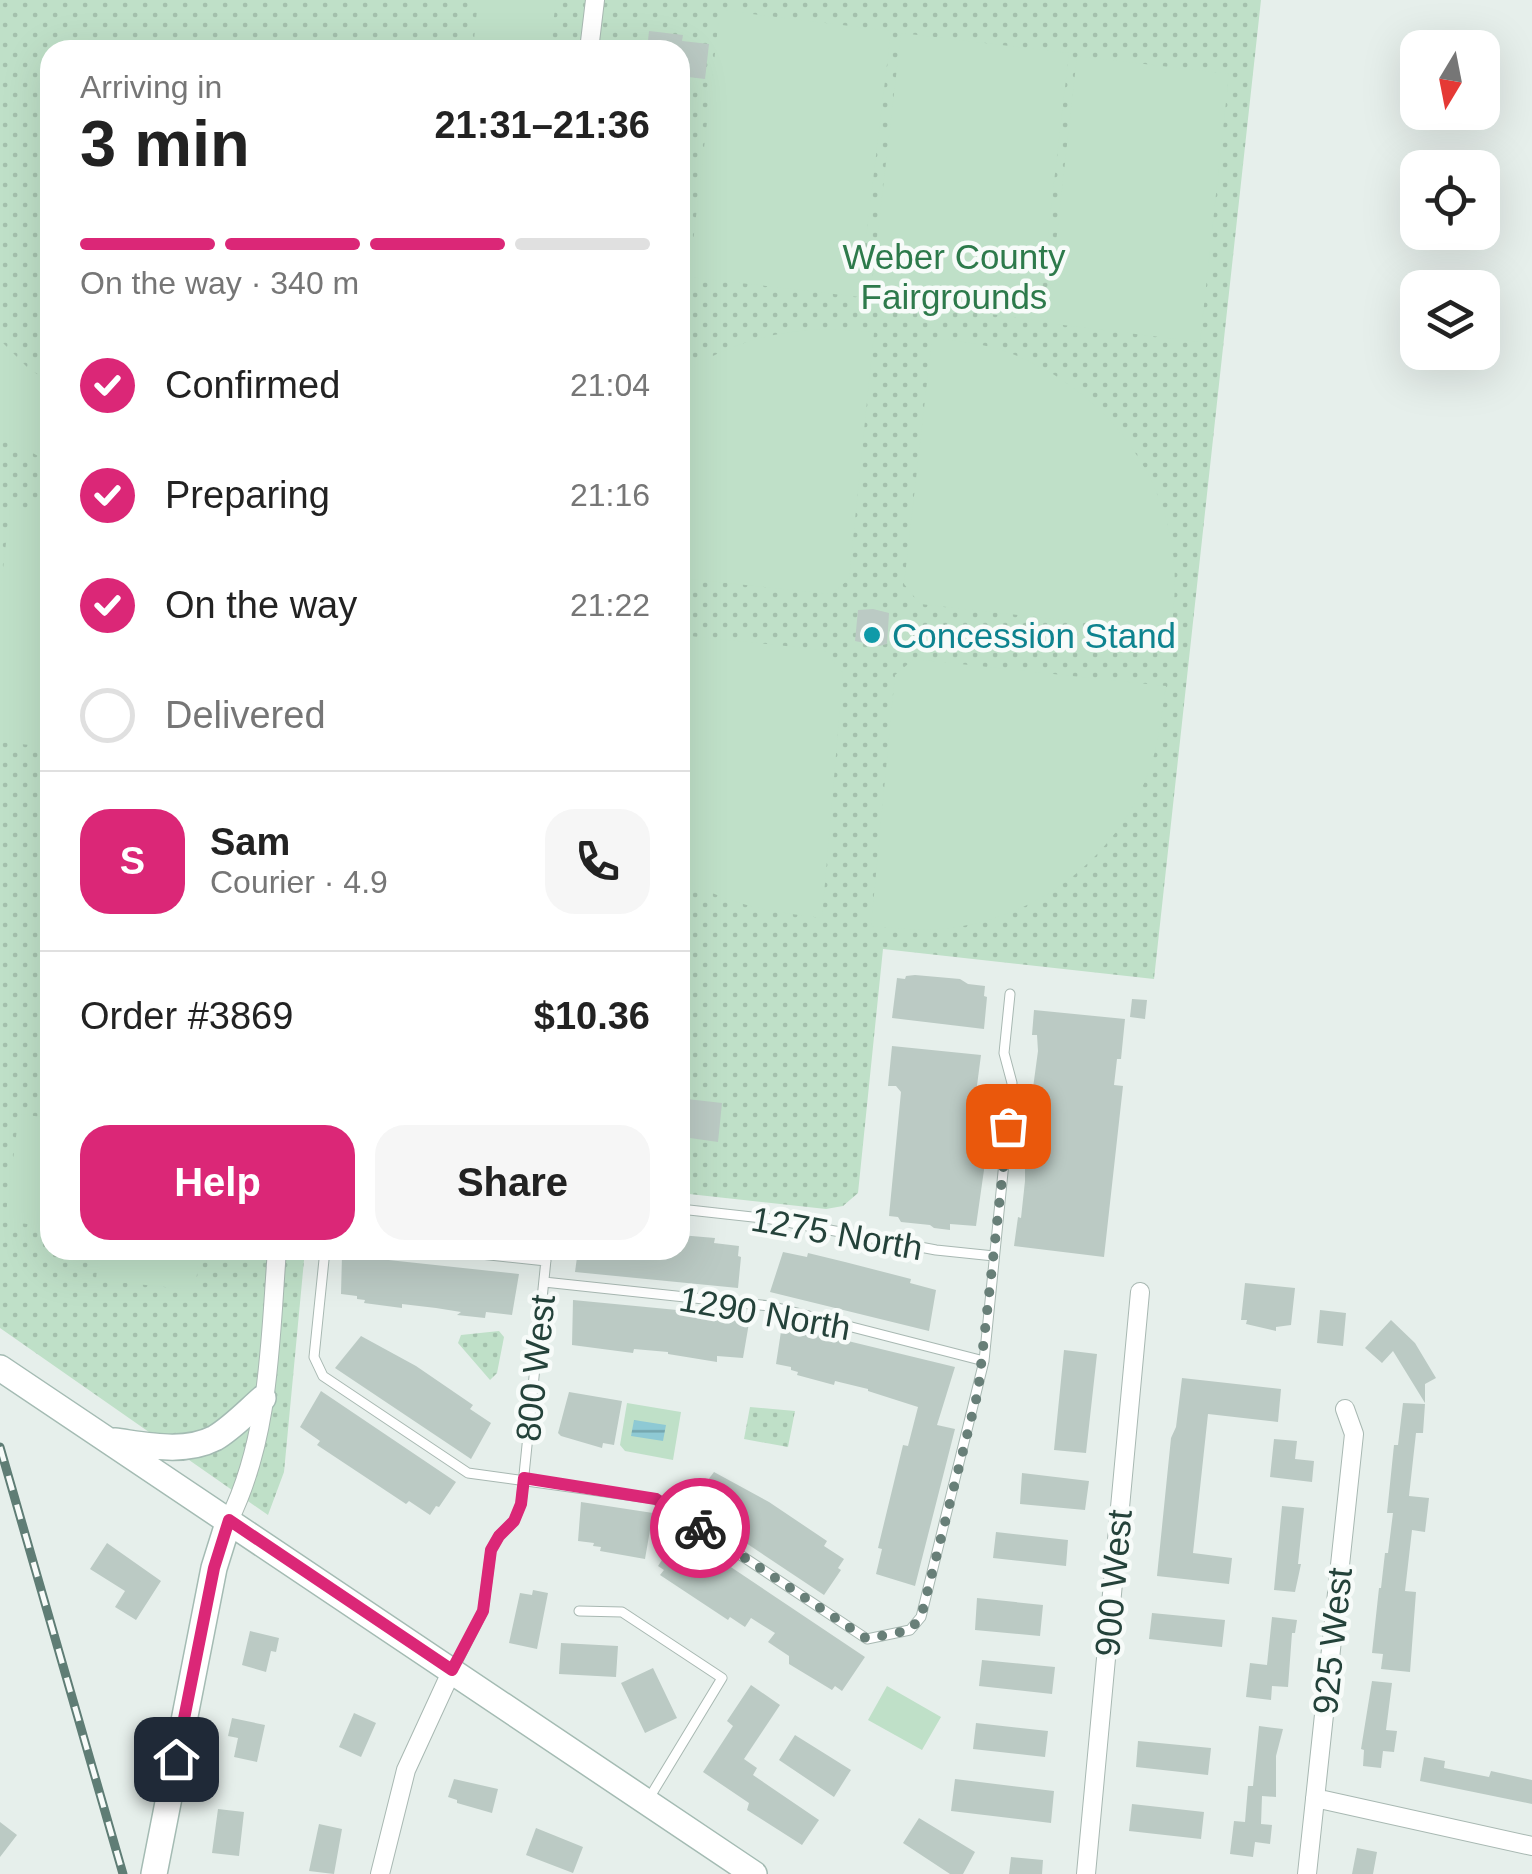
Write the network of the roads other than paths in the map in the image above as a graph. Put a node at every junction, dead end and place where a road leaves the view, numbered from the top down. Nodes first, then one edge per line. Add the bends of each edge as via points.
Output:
1 (594, 0) edge
2 (590, 40) edge
3 (1010, 994) dead end
4 (690, 1210) edge
5 (994, 1256) junction
6 (276, 1260) edge
7 (323, 1260) edge
8 (546, 1260) edge
9 (544, 1282) junction
10 (1140, 1292) dead end
11 (984, 1362) junction
12 (0, 1368) edge
13 (263, 1398) junction
14 (1345, 1409) dead end
15 (111, 1441) junction
16 (524, 1478) junction
17 (229, 1520) junction
18 (579, 1611) dead end
19 (452, 1670) junction
20 (1316, 1798) junction
21 (646, 1802) junction
22 (1532, 1846) edge
23 (154, 1874) edge
24 (380, 1874) edge
25 (754, 1874) edge
26 (1086, 1874) edge
27 (1307, 1874) edge

1 - 2 street
3 - 5 lane via 1004,1053 1012,1083
4 - 5 lane, 1275 North
5 - 11 lane
6 - 13 street
7 - 16 lane via 314,1357 323,1376 468,1473
8 - 9 lane, 800 West
9 - 11 lane, 1290 North via 770,1306
9 - 16 lane, 800 West
10 - 26 street, 900 West
11 - 16 lane via 921,1617 910,1630 867,1639 656,1499
12 - 15 main road
13 - 15 main road via 214,1438 194,1444
13 - 17 street via 253,1464
14 - 20 street, 925 West via 1354,1434
15 - 17 main road
16 - 19 lane, 800 West via 514,1521 491,1550 483,1611
17 - 19 main road
17 - 23 main road
18 - 21 lane via 622,1612 722,1678
19 - 21 main road
19 - 24 street, 800 West via 406,1770
20 - 22 street
20 - 27 street, 925 West
21 - 25 main road

